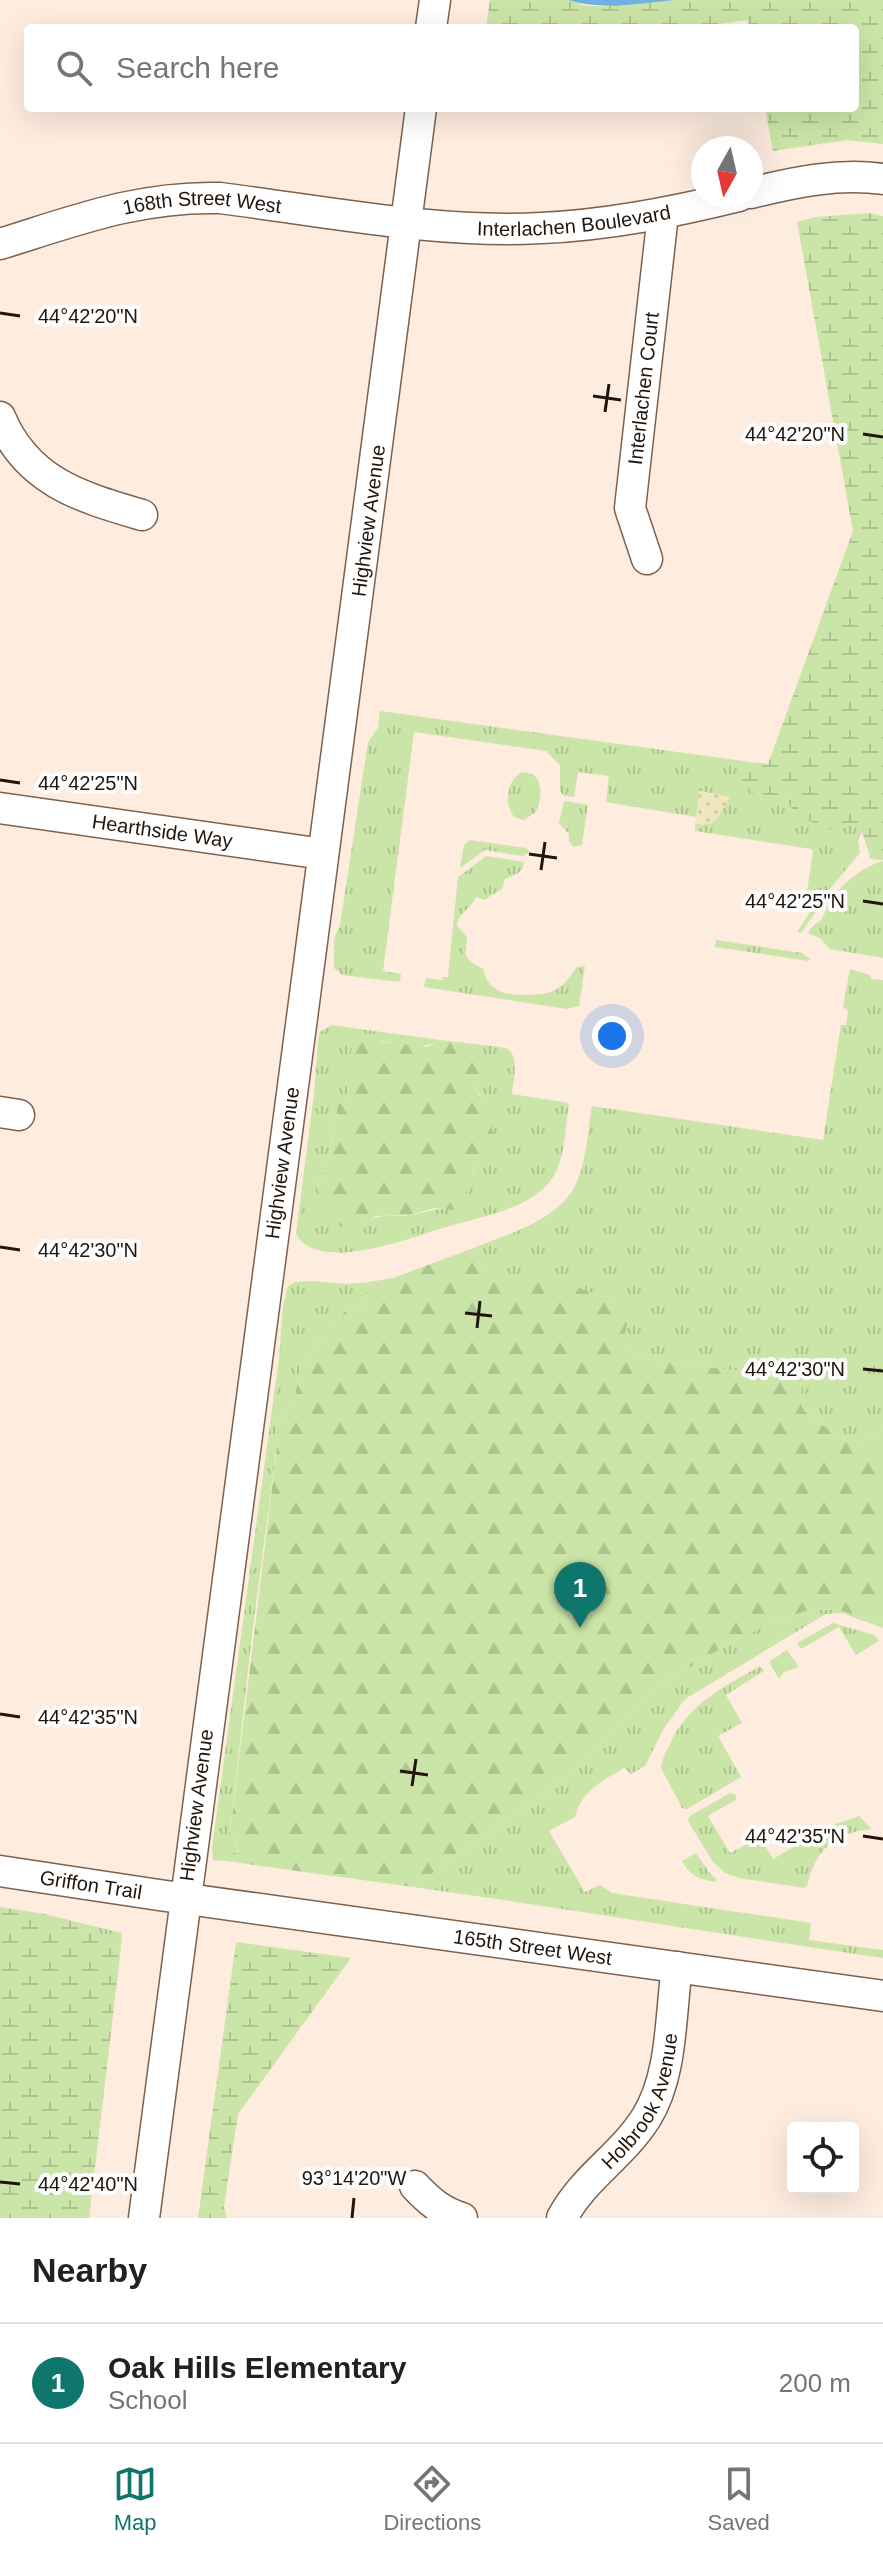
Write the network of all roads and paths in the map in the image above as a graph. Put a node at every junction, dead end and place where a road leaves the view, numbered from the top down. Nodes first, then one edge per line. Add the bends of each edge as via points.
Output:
1 (435, 0) edge
2 (432, 24) edge
3 (421, 112) edge
4 (883, 179) edge
5 (763, 190) edge
6 (691, 207) edge
7 (663, 214) junction
8 (407, 222) junction
9 (0, 244) edge
10 (0, 417) edge
11 (142, 515) dead end
12 (647, 559) dead end
13 (0, 808) edge
14 (323, 854) junction
15 (0, 1871) edge
16 (182, 1899) junction
17 (677, 1967) junction
18 (883, 1996) edge
19 (415, 2186) dead end
20 (144, 2218) edge
21 (462, 2218) edge
22 (562, 2218) edge

1 - 2 street
3 - 8 street, Highview Avenue
4 - 5 street via 840,176
6 - 7 street, Interlachen Boulevard
7 - 8 street, Interlachen Boulevard via 539,229
7 - 12 street, Interlachen Court via 630,508
8 - 9 street, 168th Street West via 189,198 110,210
8 - 14 street, Highview Avenue
10 - 11 street via 38,470 68,491
13 - 14 street, Hearthside Way
14 - 16 street, Highview Avenue
15 - 16 street, Griffon Trail
16 - 17 street, 165th Street West
16 - 20 street, Highview Avenue
17 - 18 street, 165th Street West
17 - 22 street, Holbrook Avenue via 667,2057 646,2118 584,2184
19 - 21 street via 448,2214

